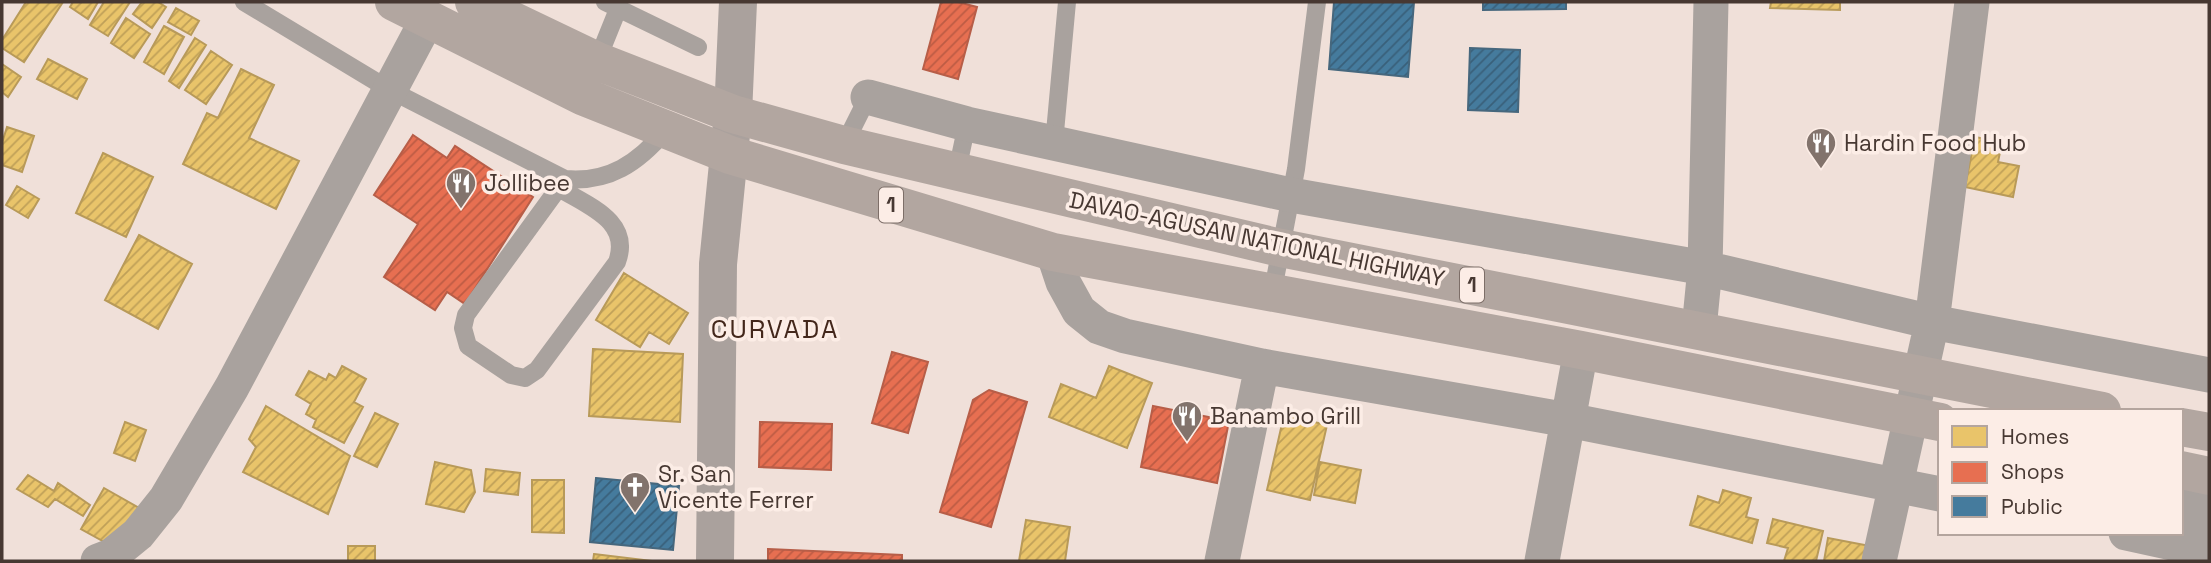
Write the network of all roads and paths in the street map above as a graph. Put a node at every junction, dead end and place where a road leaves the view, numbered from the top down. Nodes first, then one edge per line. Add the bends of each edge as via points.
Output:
1 (244, 2) edge
2 (394, 2) edge
3 (474, 2) edge
4 (738, 2) edge
5 (1067, 2) edge
6 (1317, 2) edge
7 (1711, 2) edge
8 (1972, 2) edge
9 (612, 5) edge
10 (427, 20) junction
11 (698, 47) dead end
12 (597, 61) junction
13 (390, 90) junction
14 (868, 97) joint
15 (733, 114) junction
16 (967, 124) junction
17 (666, 130) junction
18 (1054, 143) junction
19 (844, 145) junction
20 (730, 155) junction
21 (957, 171) junction
22 (562, 183) junction
23 (1291, 195) junction
24 (1281, 248) junction
25 (1053, 252) junction
26 (1705, 268) junction
27 (1272, 295) junction
28 (1932, 322) junction
29 (1699, 330) junction
30 (1581, 350) junction
31 (1262, 366) junction
32 (1922, 374) junction
33 (2209, 375) edge
34 (2092, 409) edge
35 (1926, 419) edge
36 (1568, 420) junction
37 (2183, 427) edge
38 (2209, 432) edge
39 (2197, 473) edge
40 (1898, 485) junction
41 (1938, 494) edge
42 (2133, 535) edge
43 (2195, 553) edge
44 (98, 561) edge
45 (715, 561) edge
46 (1222, 561) edge
47 (1542, 561) edge
48 (1879, 561) edge

1 - 13 lane
2 - 10 highway, DAVAO-AGUSAN NATIONAL HIGHWAY / 1
3 - 12 highway, DAVAO-AGUSAN NATIONAL HIGHWAY / 1
4 - 15 main road
5 - 18 lane
6 - 23 lane
7 - 26 street
8 - 28 street
9 - 11 lane
9 - 12 lane
10 - 13 street
10 - 17 highway, DAVAO-AGUSAN NATIONAL HIGHWAY / 1 via 582,96
12 - 15 highway, DAVAO-AGUSAN NATIONAL HIGHWAY / 1
13 - 22 lane
13 - 44 street via 232,387 166,499 138,534
14 - 16 street
14 - 19 lane
15 - 19 highway, DAVAO-AGUSAN NATIONAL HIGHWAY / 1
15 - 20 main road
16 - 18 street
16 - 21 lane
17 - 20 highway, DAVAO-AGUSAN NATIONAL HIGHWAY / 1
17 - 22 lane via 648,151 610,174
18 - 23 street
19 - 21 highway, DAVAO-AGUSAN NATIONAL HIGHWAY / 1
20 - 25 highway, DAVAO-AGUSAN NATIONAL HIGHWAY / 1
20 - 45 main road via 716,302
21 - 24 highway, DAVAO-AGUSAN NATIONAL HIGHWAY / 1
22 - 22 lane via 466,315 463,328 468,346 511,375 525,378 537,370 621,252 614,223
23 - 24 lane
23 - 26 street
24 - 27 lane
24 - 29 highway, DAVAO-AGUSAN NATIONAL HIGHWAY / 1
25 - 27 highway, DAVAO-AGUSAN NATIONAL HIGHWAY / 1
25 - 31 street via 1079,311 1099,327 1125,337
26 - 28 street
26 - 29 street
27 - 30 highway, DAVAO-AGUSAN NATIONAL HIGHWAY / 1
28 - 32 street
28 - 33 street
29 - 32 highway, DAVAO-AGUSAN NATIONAL HIGHWAY / 1
30 - 35 highway, DAVAO-AGUSAN NATIONAL HIGHWAY / 1
30 - 36 street
31 - 36 street
31 - 46 street
32 - 34 highway, DAVAO-AGUSAN NATIONAL HIGHWAY / 1
32 - 35 street
35 - 40 street
36 - 40 street
36 - 47 street
37 - 38 highway
39 - 43 street
40 - 41 street
40 - 48 street
42 - 43 street

